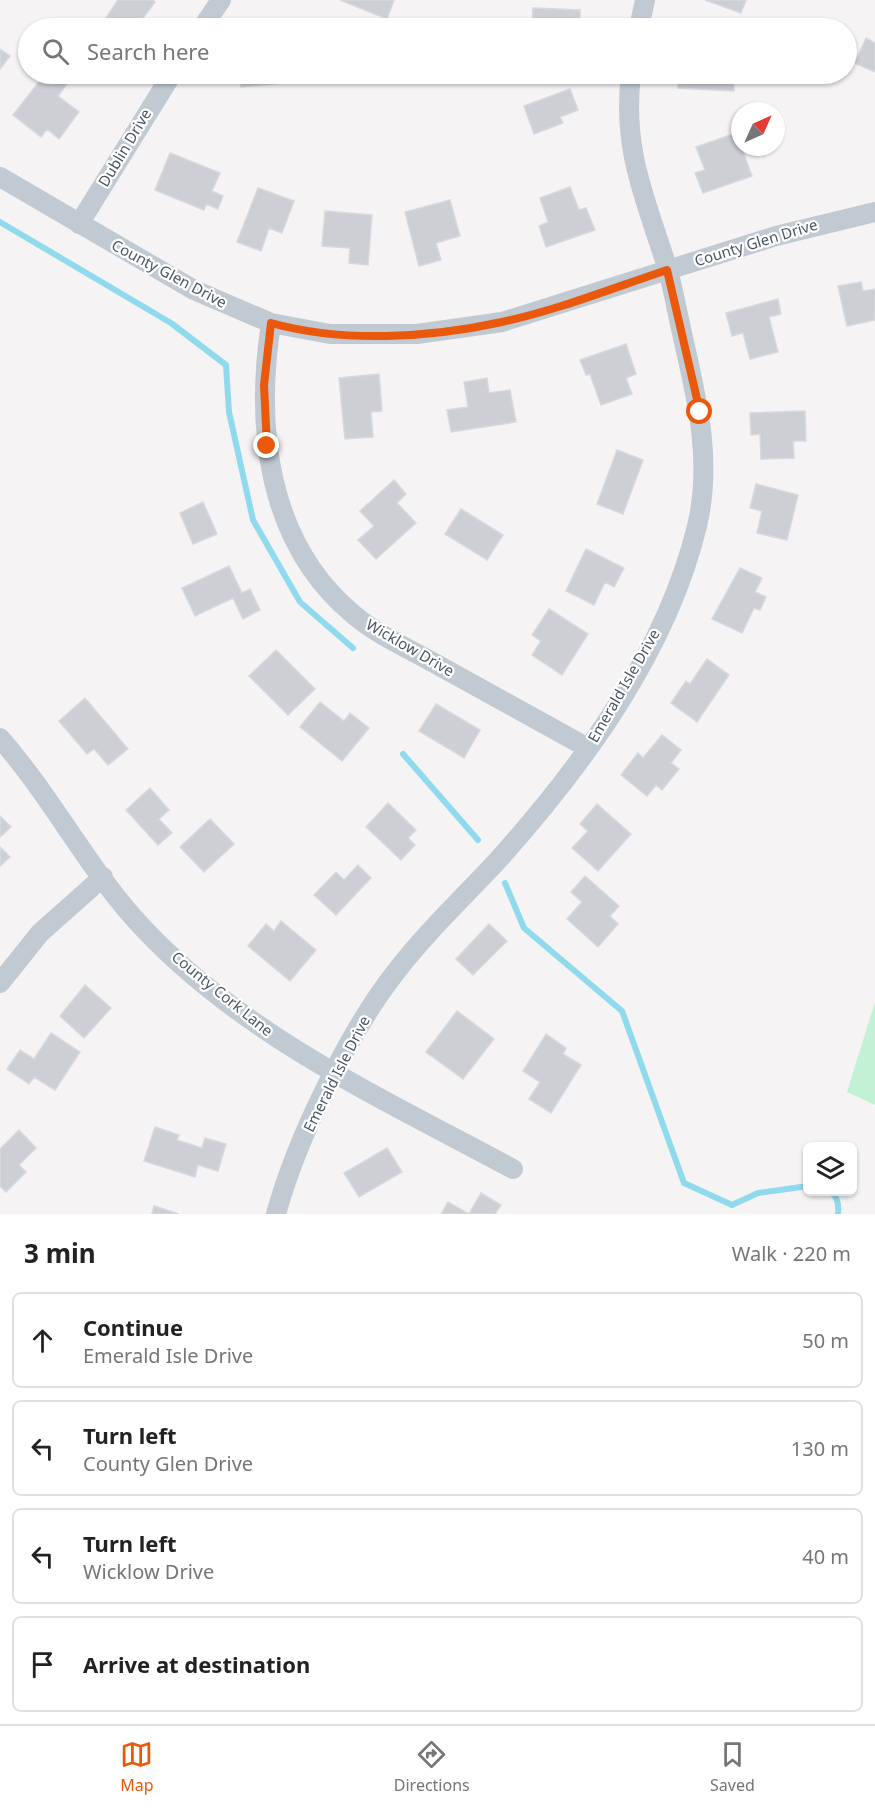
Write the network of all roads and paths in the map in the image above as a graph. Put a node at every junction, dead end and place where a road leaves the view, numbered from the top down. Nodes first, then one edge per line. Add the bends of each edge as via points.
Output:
1 (221, 0) edge
2 (645, 0) edge
3 (209, 18) edge
4 (641, 18) edge
5 (166, 84) edge
6 (631, 84) edge
7 (0, 177) edge
8 (875, 212) edge
9 (79, 224) junction
10 (667, 270) junction
11 (271, 323) junction
12 (0, 738) edge
13 (588, 748) junction
14 (103, 877) junction
15 (0, 983) edge
16 (335, 1072) junction
17 (513, 1169) dead end
18 (276, 1214) edge

1 - 3 street
2 - 4 street
5 - 9 street, Dublin Drive
6 - 10 street, Emerald Isle Drive via 637,178
7 - 9 street, County Glen Drive
8 - 10 street, County Glen Drive via 787,233
9 - 11 street, County Glen Drive via 194,290
10 - 11 street, County Glen Drive via 540,312 463,329 417,334 340,334
10 - 13 street, Emerald Isle Drive via 700,412 704,468 698,522 682,576 662,622 625,691
11 - 13 street, Wicklow Drive via 264,415 272,477 279,507 317,576 375,631
12 - 14 street, County Cork Lane
13 - 16 street, Emerald Isle Drive via 500,858 393,975
14 - 15 street via 40,933
14 - 16 street, County Cork Lane via 133,917 187,969 244,1016
16 - 17 street, County Cork Lane
16 - 18 street, Emerald Isle Drive via 303,1140

